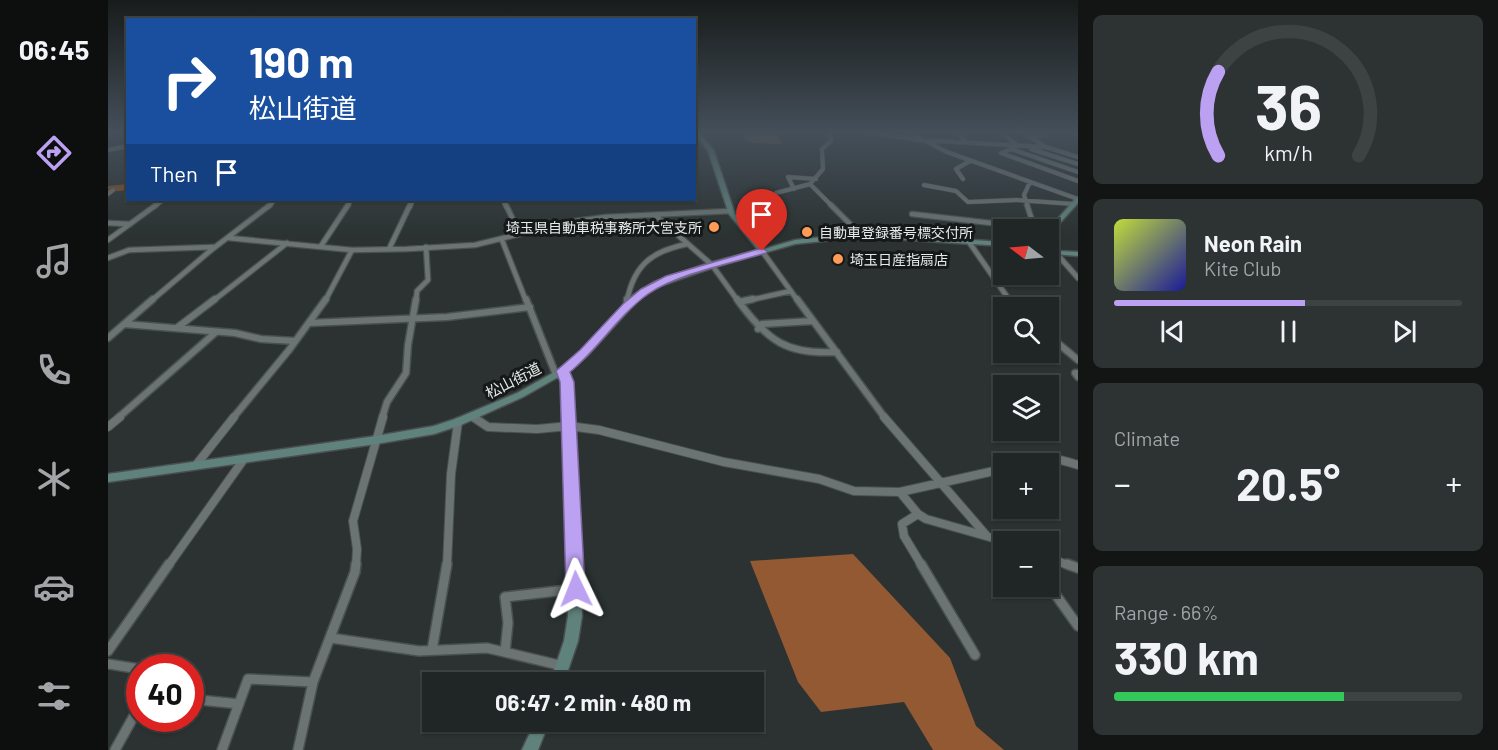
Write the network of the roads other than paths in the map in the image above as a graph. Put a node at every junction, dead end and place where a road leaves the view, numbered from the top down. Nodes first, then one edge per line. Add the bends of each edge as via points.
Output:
1 (715, 166) edge
2 (823, 166) edge
3 (961, 166) edge
4 (984, 166) edge
5 (1037, 166) edge
6 (1063, 166) edge
7 (1078, 171) edge
8 (816, 179) junction
9 (963, 179) dead end
10 (1078, 181) edge
11 (1030, 182) junction
12 (810, 184) junction
13 (924, 185) dead end
14 (794, 189) junction
15 (113, 190) dead end
16 (776, 193) dead end
17 (108, 194) edge
18 (162, 201) edge
19 (273, 201) edge
20 (350, 201) edge
21 (413, 201) edge
22 (504, 201) edge
23 (1026, 201) junction
24 (1077, 201) edge
25 (731, 211) junction
26 (912, 214) dead end
27 (656, 216) junction
28 (1032, 219) edge
29 (1059, 221) edge
30 (108, 223) edge
31 (130, 224) junction
32 (993, 224) edge
33 (520, 234) junction
34 (861, 235) junction
35 (229, 238) junction
36 (108, 240) edge
37 (502, 240) junction
38 (969, 242) junction
39 (287, 243) junction
40 (993, 243) edge
41 (687, 244) junction
42 (321, 246) junction
43 (215, 247) junction
44 (426, 247) junction
45 (389, 249) junction
46 (352, 250) junction
47 (762, 251) junction
48 (1059, 253) edge
49 (1078, 254) edge
50 (1059, 256) edge
51 (108, 258) edge
52 (712, 265) junction
53 (1078, 278) edge
54 (791, 291) junction
55 (1007, 297) edge
56 (739, 302) junction
57 (627, 306) junction
58 (530, 307) junction
59 (414, 320) junction
60 (813, 321) junction
61 (309, 323) junction
62 (124, 324) junction
63 (178, 328) junction
64 (758, 329) junction
65 (216, 332) junction
66 (108, 338) edge
67 (295, 341) junction
68 (1059, 345) edge
69 (837, 352) junction
70 (1078, 360) edge
71 (559, 373) junction
72 (472, 416) junction
73 (458, 422) junction
74 (569, 426) junction
75 (108, 427) edge
76 (376, 440) junction
77 (244, 459) junction
78 (1059, 459) edge
79 (196, 465) junction
80 (1078, 465) edge
81 (993, 471) edge
82 (108, 478) edge
83 (941, 483) junction
84 (900, 492) junction
85 (918, 514) junction
86 (986, 535) junction
87 (993, 537) edge
88 (1059, 562) edge
89 (1078, 568) edge
90 (576, 589) junction
91 (1057, 597) edge
92 (1078, 626) edge
93 (331, 638) junction
94 (432, 650) junction
95 (108, 651) edge
96 (505, 652) junction
97 (975, 655) dead end
98 (108, 664) edge
99 (563, 666) junction
100 (126, 667) edge
101 (561, 672) edge
102 (313, 682) junction
103 (204, 700) edge
104 (239, 704) junction
105 (126, 729) edge
106 (538, 732) edge
107 (114, 750) edge
108 (222, 750) edge
109 (298, 750) edge
110 (530, 750) edge

1 - 25 main road
2 - 8 street
3 - 9 street via 956,169
4 - 11 street
5 - 10 street
6 - 7 street
8 - 12 street
8 - 14 street via 788,177
11 - 23 street via 1025,190
11 - 24 street
12 - 14 street
12 - 34 street
13 - 23 street via 956,190 968,202
14 - 16 street
15 - 17 street
18 - 31 street
19 - 35 street
20 - 42 street
21 - 45 street
22 - 33 street
23 - 24 street
23 - 28 street
24 - 29 main road
25 - 27 street
25 - 47 main road
26 - 32 street
27 - 33 street via 568,222
27 - 41 street
30 - 31 street
31 - 36 street
33 - 37 street
34 - 38 main road, 松山街道
34 - 47 main road, 松山街道 via 811,239
35 - 39 street
35 - 43 street
37 - 44 street
37 - 58 street
38 - 40 main road, 松山街道
38 - 55 street
39 - 42 street
39 - 63 street
41 - 52 street
41 - 57 street via 658,252 646,260 626,298
42 - 46 street
43 - 51 street via 123,251
43 - 62 street
44 - 45 street
44 - 59 street via 428,280 417,291
45 - 46 street
46 - 61 street
47 - 52 main road, 松山街道
47 - 54 street
48 - 49 main road
50 - 53 street
52 - 56 street
52 - 57 main road, 松山街道 via 657,284
54 - 56 street
54 - 60 street
56 - 64 street
57 - 71 main road, 松山街道 via 585,353
58 - 59 street
58 - 71 street
59 - 61 street
59 - 76 street via 406,373 387,402
60 - 64 street via 762,324
60 - 69 street
61 - 67 street
62 - 63 street
62 - 66 street
63 - 65 street
64 - 69 street via 778,344 798,351 813,355
65 - 67 street
65 - 75 street
67 - 79 street
68 - 70 street
69 - 83 street via 894,432
71 - 72 main road, 松山街道
71 - 74 main road via 567,382
72 - 73 main road, 松山街道
72 - 74 street via 488,427
73 - 76 main road, 松山街道
73 - 94 street via 446,577
74 - 84 street via 724,462 819,479 854,491
74 - 90 main road
76 - 77 main road, 松山街道
76 - 93 street via 353,521 355,572
77 - 79 main road, 松山街道
77 - 95 street
78 - 80 street
79 - 82 main road, 松山街道
81 - 83 street
83 - 84 street
83 - 86 street
84 - 85 street
85 - 86 street
85 - 97 street via 902,524 904,536
86 - 87 street
88 - 89 street
90 - 96 street via 505,597
90 - 99 main road via 571,641
91 - 92 street
93 - 94 street
93 - 102 street
94 - 96 street via 487,648
96 - 99 street
98 - 100 street
99 - 101 main road
102 - 104 street via 248,679
102 - 109 street
103 - 104 street
104 - 108 street
105 - 107 street
106 - 110 main road

